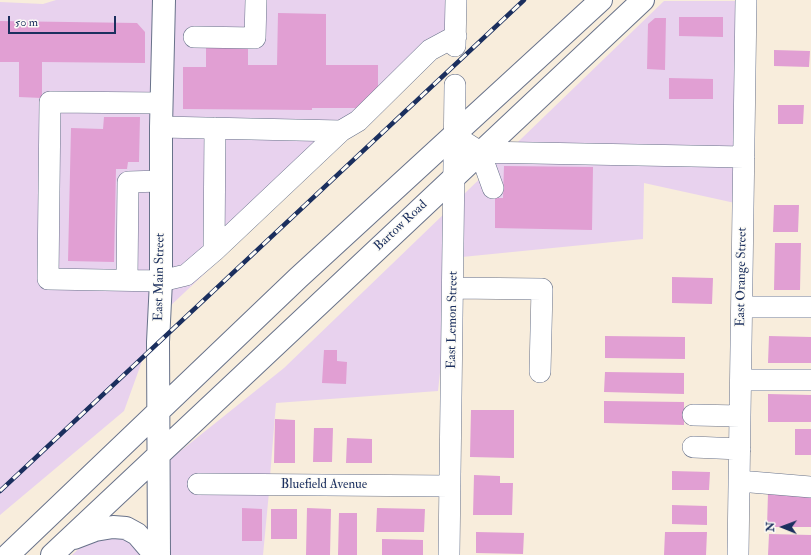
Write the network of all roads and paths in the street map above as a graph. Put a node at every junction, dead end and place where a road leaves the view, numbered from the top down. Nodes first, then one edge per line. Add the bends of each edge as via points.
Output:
1 (164, 0) edge
2 (256, 0) edge
3 (456, 0) edge
4 (601, 0) edge
5 (643, 0) edge
6 (746, 0) edge
7 (194, 36) dead end
8 (455, 85) dead end
9 (161, 102) junction
10 (161, 127) junction
11 (215, 128) junction
12 (340, 131) junction
13 (455, 136) junction
14 (480, 152) junction
15 (744, 157) junction
16 (455, 176) junction
17 (161, 181) junction
18 (493, 188) dead end
19 (214, 251) junction
20 (127, 280) junction
21 (161, 280) junction
22 (454, 288) junction
23 (742, 307) junction
24 (811, 307) edge
25 (540, 372) dead end
26 (741, 380) junction
27 (811, 380) edge
28 (160, 409) junction
29 (693, 415) dead end
30 (740, 416) junction
31 (693, 447) dead end
32 (740, 449) junction
33 (160, 452) junction
34 (739, 481) junction
35 (198, 484) dead end
36 (450, 486) junction
37 (811, 487) edge
38 (59, 548) edge
39 (8, 555) edge
40 (155, 555) edge
41 (160, 555) edge
42 (449, 555) edge
43 (738, 555) edge

1 - 9 main road, East Main Street
2 - 7 street via 255,38
3 - 12 street via 455,41 430,50 358,122
4 - 13 main road
5 - 14 main road, Bartow Road
6 - 15 street, East Orange Street
8 - 13 street, East Lemon Street
9 - 10 main road, East Main Street
9 - 20 street via 50,102 48,279
10 - 11 street
10 - 17 main road, East Main Street
11 - 12 street
11 - 19 street
12 - 19 street
13 - 14 street
13 - 16 street, East Lemon Street
13 - 28 main road via 298,278
14 - 15 street
14 - 16 main road, Bartow Road
14 - 18 street
15 - 23 street, East Orange Street
16 - 22 street, East Lemon Street
16 - 33 main road, Bartow Road
17 - 20 street via 128,182
17 - 21 main road, East Main Street
19 - 21 street via 186,275
20 - 21 street
21 - 28 main road, East Main Street via 158,342
22 - 25 street via 542,289
22 - 36 street, East Lemon Street
23 - 24 street
23 - 26 street, East Orange Street
26 - 27 street
26 - 30 street, East Orange Street
28 - 33 main road, East Main Street
28 - 39 main road
29 - 30 street
30 - 32 street, East Orange Street
31 - 32 street
32 - 34 street, East Orange Street
33 - 38 main road, Bartow Road
33 - 41 main road, East Main Street
34 - 37 street
34 - 43 street, East Orange Street
35 - 36 street, Bluefield Avenue
36 - 42 street, East Lemon Street
38 - 40 main road via 94,530 113,527 124,528 137,534

